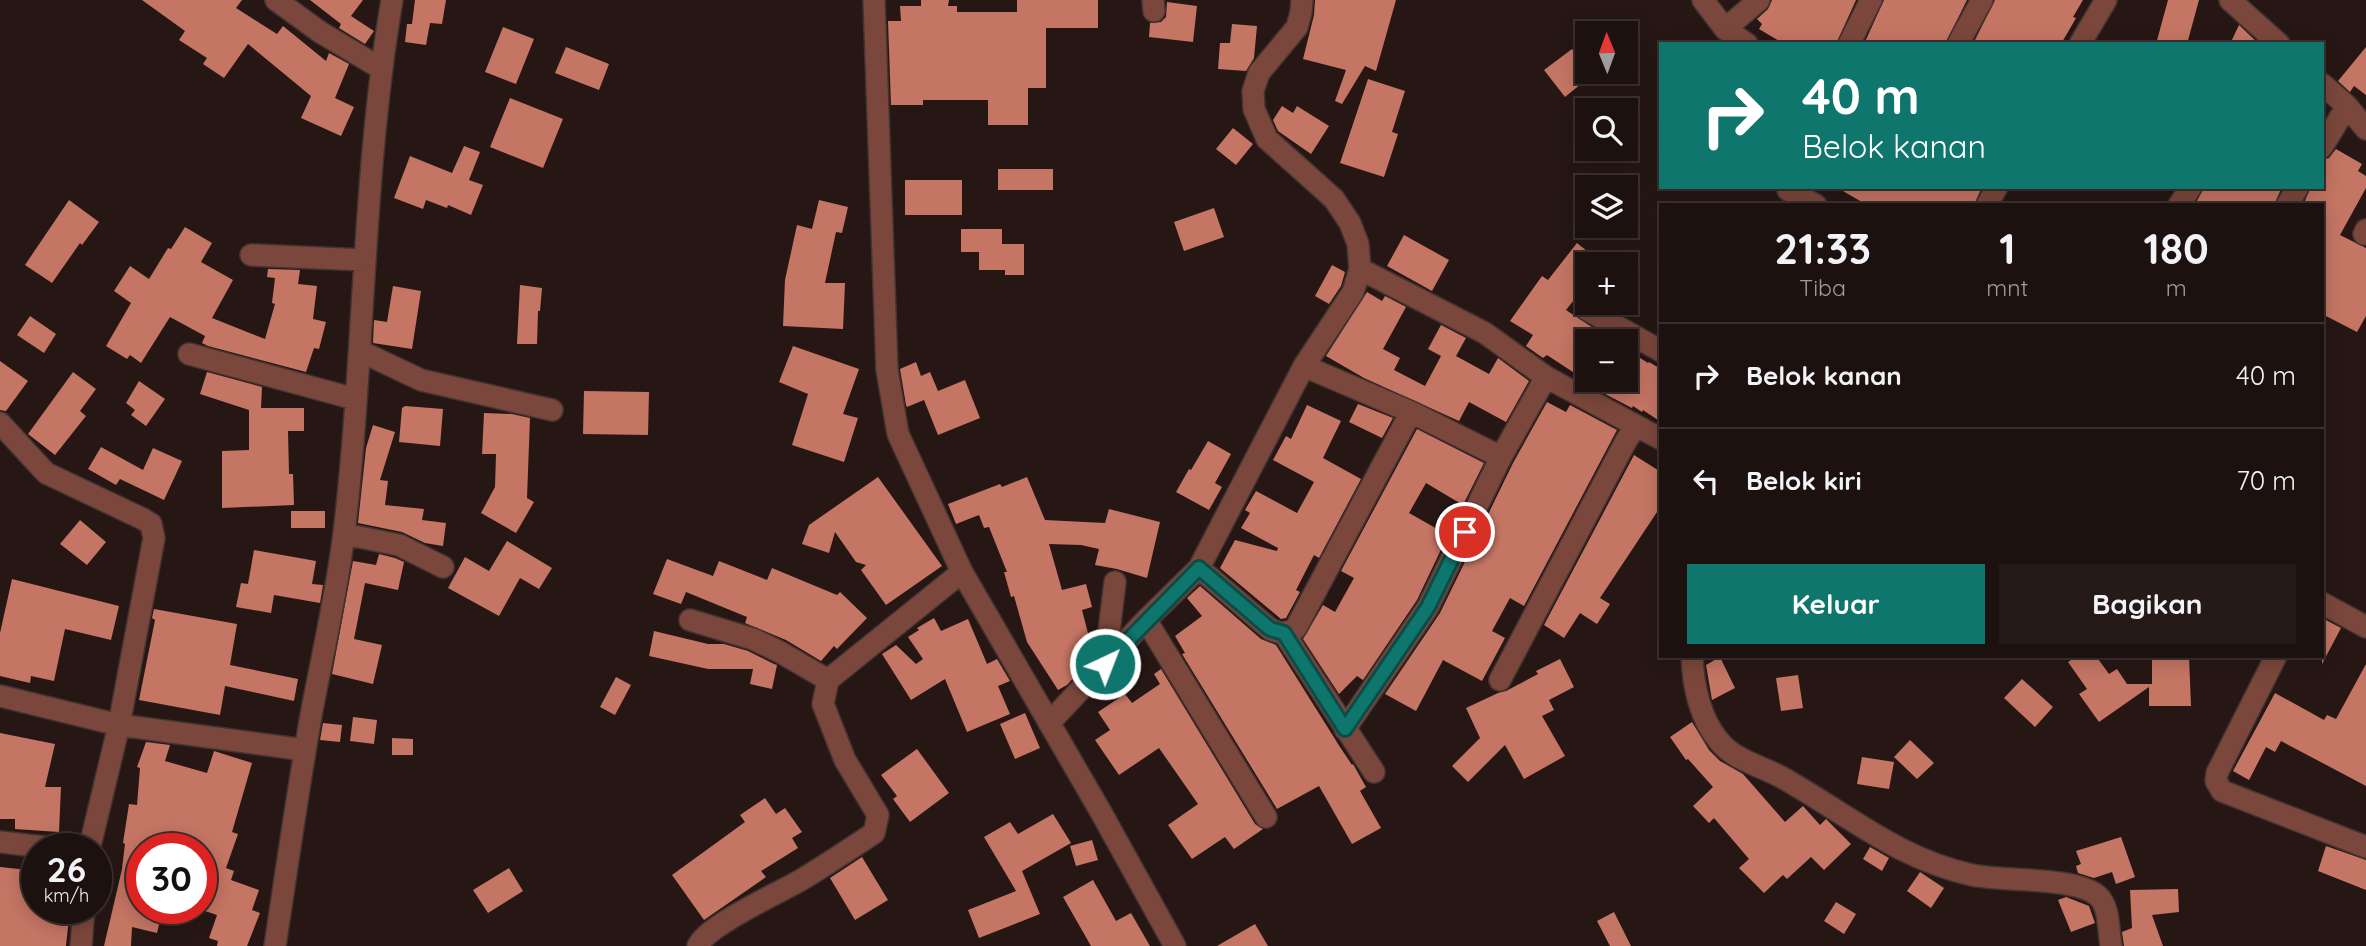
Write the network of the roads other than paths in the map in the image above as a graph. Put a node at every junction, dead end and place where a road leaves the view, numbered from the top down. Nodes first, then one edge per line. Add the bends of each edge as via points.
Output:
1 (276, 0) edge
2 (392, 0) edge
3 (874, 0) edge
4 (1302, 0) edge
5 (1703, 0) edge
6 (1759, 0) edge
7 (1871, 0) edge
8 (1982, 0) edge
9 (2106, 0) edge
10 (2230, 0) edge
11 (1725, 29) junction
12 (1744, 42) edge
13 (1850, 42) edge
14 (1959, 42) edge
15 (2081, 42) edge
16 (2277, 42) edge
17 (382, 69) junction
18 (2324, 86) edge
19 (2347, 106) junction
20 (2366, 129) edge
21 (2324, 144) edge
22 (1788, 190) dead end
23 (1812, 203) edge
24 (251, 255) dead end
25 (364, 260) junction
26 (1360, 269) junction
27 (1597, 315) edge
28 (1659, 350) edge
29 (360, 351) junction
30 (189, 354) dead end
31 (1304, 366) junction
32 (1546, 377) junction
33 (355, 399) junction
34 (552, 410) dead end
35 (1411, 412) junction
36 (0, 423) edge
37 (1636, 426) junction
38 (1659, 438) edge
39 (1501, 457) junction
40 (344, 534) junction
41 (443, 567) dead end
42 (1199, 568) junction
43 (962, 572) junction
44 (1115, 582) dead end
45 (2324, 604) edge
46 (690, 620) dead end
47 (1146, 620) junction
48 (2366, 627) edge
49 (1284, 633) junction
50 (1692, 658) edge
51 (2275, 658) edge
52 (1105, 664) junction
53 (828, 680) junction
54 (1500, 680) dead end
55 (0, 696) edge
56 (1049, 723) junction
57 (119, 725) junction
58 (1345, 729) junction
59 (305, 750) junction
60 (1374, 772) dead end
61 (1266, 817) dead end
62 (93, 833) edge
63 (0, 842) edge
64 (21, 844) edge
65 (2366, 846) edge
66 (83, 924) edge
67 (81, 946) edge
68 (275, 946) edge
69 (698, 946) edge
70 (1175, 946) edge
71 (2111, 946) edge

1 - 17 street
2 - 17 street
3 - 43 street via 887,370 898,434
4 - 26 street via 1297,27 1259,73 1254,109 1267,139 1334,199 1350,223
5 - 11 street
6 - 11 street
7 - 13 street
8 - 14 street
9 - 15 street
10 - 16 street
11 - 12 street
17 - 25 street
18 - 19 street
19 - 20 street
19 - 21 street
22 - 23 street
24 - 25 street
25 - 29 street
26 - 31 street via 1353,292
26 - 32 street via 1485,333
27 - 28 street
29 - 33 street
29 - 34 street via 421,380
30 - 33 street
31 - 35 street
31 - 42 street
32 - 37 street
32 - 39 street
33 - 40 street
35 - 39 street
35 - 49 street via 1296,628
36 - 57 street via 46,474 150,524 154,538
37 - 38 street
37 - 54 street
39 - 58 street via 1428,607
40 - 41 street via 399,545
40 - 59 street
42 - 47 street
42 - 49 street via 1270,629
43 - 53 street
43 - 56 street
44 - 52 street
45 - 48 street
46 - 53 street via 753,639
47 - 52 street
47 - 61 street
49 - 58 street
50 - 71 street via 1701,707 1719,742 1731,752 1788,781 1892,846 1938,865 1974,876 2087,889 2105,905
51 - 65 street via 2217,774 2218,787
52 - 56 street
53 - 69 street via 823,704 845,760 878,815 874,833 735,916
55 - 57 street
56 - 70 street
57 - 59 street
57 - 62 street
58 - 60 street
59 - 68 street
63 - 64 street
66 - 67 street

